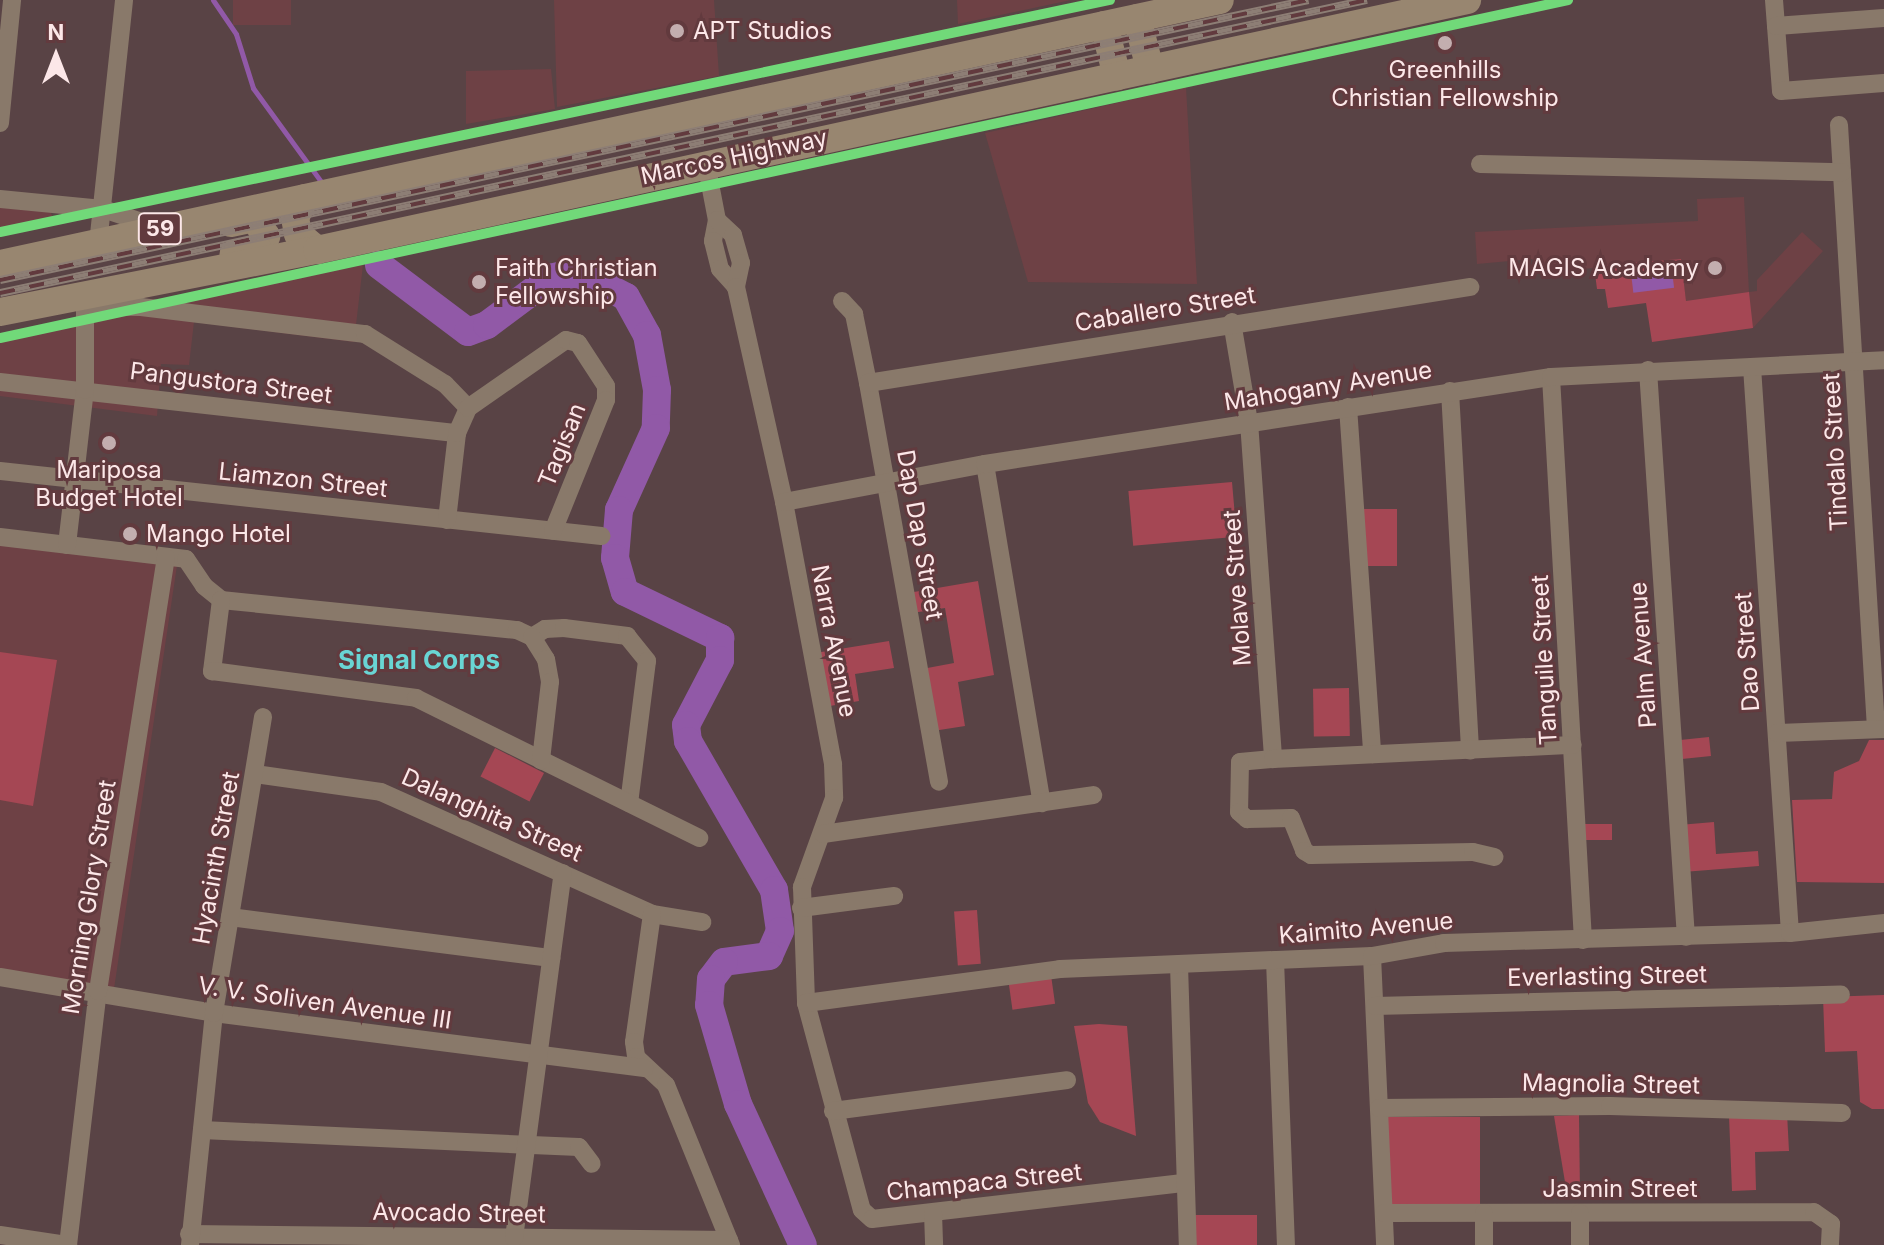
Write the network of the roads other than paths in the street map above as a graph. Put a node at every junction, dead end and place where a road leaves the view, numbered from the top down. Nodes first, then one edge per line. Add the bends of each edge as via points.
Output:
1 (12, 0) edge
2 (124, 0) edge
3 (1220, 0) edge
4 (1467, 0) edge
5 (1774, 0) edge
6 (1137, 18) junction
7 (1884, 18) edge
8 (1104, 25) junction
9 (1776, 26) junction
10 (1150, 69) junction
11 (1117, 76) junction
12 (1884, 83) edge
13 (0, 123) edge
14 (1839, 125) dead end
15 (706, 163) junction
16 (1480, 164) dead end
17 (1842, 172) junction
18 (322, 194) junction
19 (0, 199) edge
20 (103, 209) junction
21 (163, 228) junction
22 (98, 244) junction
23 (317, 250) junction
24 (0, 264) edge
25 (1470, 287) dead end
26 (86, 300) junction
27 (842, 301) dead end
28 (0, 312) edge
29 (1232, 322) junction
30 (1884, 360) edge
31 (1854, 361) junction
32 (1752, 367) junction
33 (1648, 370) junction
34 (1551, 377) junction
35 (0, 382) edge
36 (868, 383) junction
37 (85, 390) junction
38 (1450, 391) junction
39 (1348, 407) junction
40 (468, 408) junction
41 (1249, 422) junction
42 (457, 433) junction
43 (985, 464) junction
44 (0, 471) edge
45 (75, 479) junction
46 (887, 484) junction
47 (784, 502) junction
48 (447, 520) junction
49 (553, 531) junction
50 (601, 536) dead end
51 (0, 537) edge
52 (67, 545) junction
53 (1864, 548) junction
54 (1884, 548) edge
55 (166, 557) junction
56 (221, 600) junction
57 (532, 637) junction
58 (263, 717) dead end
59 (1880, 729) edge
60 (1777, 733) junction
61 (1573, 745) junction
62 (1470, 750) junction
63 (1372, 754) junction
64 (1273, 759) junction
65 (541, 760) junction
66 (255, 774) junction
67 (939, 782) dead end
68 (1093, 795) dead end
69 (629, 803) junction
70 (1042, 803) junction
71 (823, 834) junction
72 (699, 838) dead end
73 (1494, 857) dead end
74 (563, 873) junction
75 (894, 896) dead end
76 (801, 908) junction
77 (652, 914) junction
78 (230, 917) junction
79 (702, 922) dead end
80 (1884, 923) edge
81 (1790, 933) junction
82 (1686, 937) junction
83 (1583, 940) junction
84 (1372, 956) junction
85 (551, 958) junction
86 (1275, 960) junction
87 (1179, 965) junction
88 (0, 977) edge
89 (98, 991) junction
90 (1841, 995) dead end
91 (806, 1003) junction
92 (1375, 1006) junction
93 (214, 1013) junction
94 (538, 1057) junction
95 (645, 1068) junction
96 (1067, 1080) dead end
97 (1379, 1108) junction
98 (833, 1111) junction
99 (1842, 1113) dead end
100 (202, 1130) junction
101 (527, 1145) junction
102 (592, 1164) dead end
103 (1185, 1183) junction
104 (933, 1213) junction
105 (1384, 1213) junction
106 (1484, 1213) junction
107 (1580, 1213) junction
108 (0, 1235) edge
109 (514, 1238) junction
110 (190, 1240) edge
111 (730, 1242) edge
112 (68, 1245) edge
113 (934, 1245) edge
114 (1188, 1245) edge
115 (1286, 1245) edge
116 (1385, 1245) edge
117 (1484, 1245) edge
118 (1580, 1245) edge
119 (1830, 1245) edge

1 - 13 street
2 - 20 street
3 - 6 main road, Marcos Highway / 59
4 - 10 main road, Marcos Highway / 59
5 - 9 street
6 - 8 main road, Marcos Highway / 59
6 - 10 main road
7 - 9 street
8 - 11 main road
8 - 18 main road, Marcos Highway / 59
9 - 12 street via 1781,91
10 - 11 main road, Marcos Highway / 59
11 - 15 main road, Marcos Highway / 59
14 - 17 street, Tindalo Street
15 - 23 main road, Marcos Highway / 59
15 - 47 street, Narra Avenue via 717,220 713,241 720,269 736,287
16 - 17 street
17 - 31 street, Tindalo Street
18 - 21 main road, Marcos Highway / 59
18 - 23 main road via 295,218 298,234
19 - 20 street
20 - 21 street
20 - 22 street
21 - 22 main road, Marcos Highway / 59
22 - 24 main road, Marcos Highway / 59
22 - 26 main road via 118,246 254,218 266,236 258,249 102,281
23 - 26 main road, Marcos Highway / 59
25 - 29 street, Caballero Street
26 - 28 main road, Marcos Highway / 59
26 - 37 street
26 - 40 street via 365,334 445,384
27 - 36 street, Dap Dap Street via 854,314
29 - 36 street, Caballero Street
29 - 41 street, Molave Street
30 - 31 street, Mahogany Avenue
31 - 32 street, Mahogany Avenue
31 - 53 street, Tindalo Street
32 - 33 street, Mahogany Avenue
32 - 60 street, Dao Street
33 - 34 street, Mahogany Avenue
33 - 82 street, Palm Avenue
34 - 38 street, Mahogany Avenue
34 - 61 street, Tanguile Street
35 - 37 street, Pangustora Street
36 - 46 street, Dap Dap Street
37 - 42 street, Pangustora Street
37 - 45 street
38 - 39 street, Mahogany Avenue
38 - 62 street
39 - 41 street, Mahogany Avenue
39 - 63 street
40 - 42 street
40 - 49 street, Tagisan via 553,346 566,340 578,343 606,386 606,400
41 - 43 street, Mahogany Avenue
41 - 64 street, Molave Street
42 - 48 street
43 - 46 street, Mahogany Avenue
43 - 70 street
44 - 45 street, Liamzon Street
45 - 48 street, Liamzon Street
45 - 52 street
46 - 47 street, Mahogany Avenue
46 - 67 street, Dap Dap Street
47 - 71 street, Narra Avenue via 833,764 834,798
48 - 49 street, Liamzon Street
49 - 50 street, Liamzon Street
51 - 52 street
52 - 55 street
53 - 54 street
53 - 59 street, Tindalo Street
55 - 56 street via 186,559
55 - 89 street, Morning Glory Street
56 - 57 street via 517,630
56 - 65 street via 212,671 416,698
57 - 65 street via 546,659 550,682
57 - 69 street via 545,629 564,628 627,636 638,645 647,661
58 - 66 street, Hyacinth Street
59 - 60 street
60 - 81 street, Dao Street
61 - 62 street
61 - 83 street, Tanguile Street
62 - 63 street
63 - 64 street
64 - 73 street via 1240,762 1239,812 1247,819 1291,818 1304,851 1311,855 1473,852
65 - 69 street
66 - 74 street, Dalanghita Street via 381,792
66 - 78 street, Hyacinth Street
68 - 70 street
69 - 72 street
70 - 71 street
71 - 76 street, Narra Avenue via 809,862
74 - 77 street, Dalanghita Street
74 - 85 street
75 - 76 street
76 - 91 street, Narra Avenue
77 - 79 street, Dalanghita Street
77 - 95 street via 634,1042
78 - 85 street
78 - 93 street, Hyacinth Street
80 - 81 street, Kaimito Avenue
81 - 82 street, Kaimito Avenue
82 - 83 street, Kaimito Avenue
83 - 84 street, Kaimito Avenue via 1444,943
84 - 86 street, Kaimito Avenue
84 - 92 street
85 - 94 street
86 - 87 street, Kaimito Avenue
86 - 115 street
87 - 91 street, Kaimito Avenue via 1060,969
87 - 103 street
88 - 89 street, V. V. Soliven Avenue III
89 - 93 street, V. V. Soliven Avenue III
89 - 112 street, Morning Glory Street
90 - 92 street, Everlasting Street
91 - 98 street, Champaca Street
92 - 97 street
93 - 94 street, V. V. Soliven Avenue III
93 - 100 street, Hyacinth Street
94 - 95 street, V. V. Soliven Avenue III
94 - 101 street
95 - 111 street via 666,1085
96 - 98 street
97 - 99 street, Magnolia Street via 1610,1106
97 - 105 street
98 - 104 street, Champaca Street via 862,1210 872,1219
100 - 101 street
100 - 110 street, Hyacinth Street
101 - 102 street via 579,1147
101 - 109 street
103 - 104 street, Champaca Street
103 - 114 street
104 - 113 street
105 - 106 street, Jasmin Street
105 - 116 street
106 - 107 street, Jasmin Street
106 - 117 street
107 - 118 street
107 - 119 street, Jasmin Street via 1814,1212 1831,1224
108 - 112 street
109 - 110 street, Avocado Street
109 - 111 street, Avocado Street

